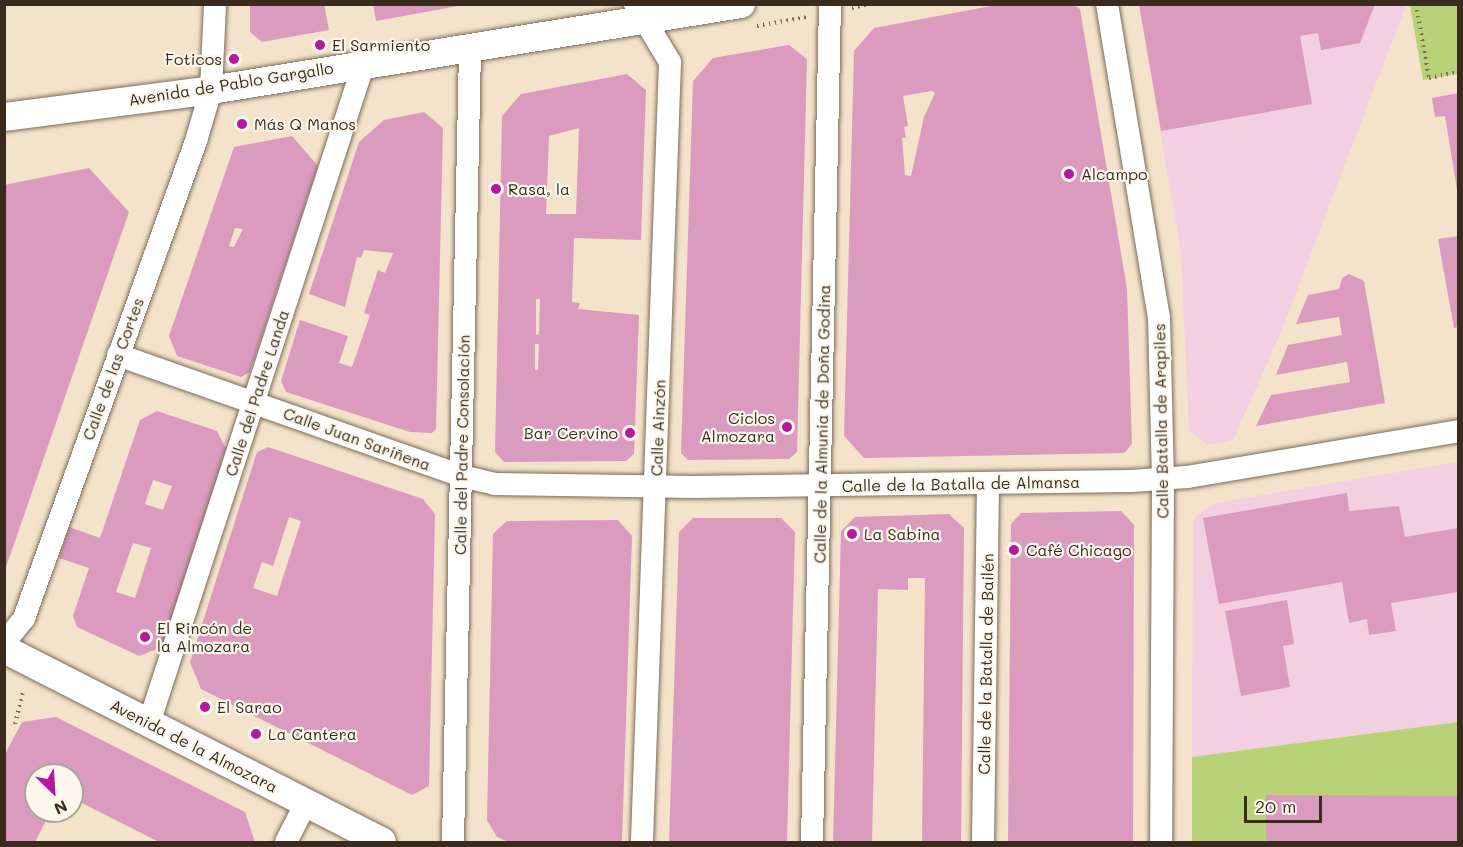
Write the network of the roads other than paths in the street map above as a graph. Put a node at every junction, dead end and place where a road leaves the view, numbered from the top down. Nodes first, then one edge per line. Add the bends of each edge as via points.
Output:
1 (215, 4) edge
2 (741, 4) edge
3 (1107, 4) edge
4 (839, 7) edge
5 (640, 13) edge
6 (470, 48) junction
7 (364, 63) junction
8 (211, 90) junction
9 (4, 117) edge
10 (118, 355) junction
11 (255, 402) junction
12 (1458, 431) edge
13 (461, 476) junction
14 (1163, 479) junction
15 (988, 485) junction
16 (821, 486) junction
17 (656, 487) junction
18 (4, 643) edge
19 (4, 649) edge
20 (150, 723) junction
21 (306, 803) junction
22 (374, 841) edge
23 (286, 843) edge
24 (453, 843) edge
25 (642, 843) edge
26 (812, 843) edge
27 (983, 843) edge
28 (1161, 843) edge

1 - 8 street, Calle de las Cortes
2 - 5 street, Avenida de Pablo Gargallo
3 - 14 street, Calle Batalla de Arapiles via 1159,317
4 - 16 street, Calle de la Almunia de Doña Godina
5 - 6 street, Avenida de Pablo Gargallo
5 - 17 street, Calle Ainzón via 670,62
6 - 7 street, Avenida de Pablo Gargallo
6 - 13 street, Calle del Padre Consolación
7 - 8 street, Avenida de Pablo Gargallo
7 - 11 street, Calle del Padre Landa
8 - 9 street, Avenida de Pablo Gargallo
8 - 10 street, Calle de las Cortes
10 - 11 street, Calle Juan Sariñena
10 - 18 street, Calle de las Cortes via 24,618
11 - 13 street, Calle Juan Sariñena
11 - 20 street, Calle del Padre Landa
12 - 14 street, Calle de la Batalla de Almansa
13 - 17 street, Calle de la Batalla de Almansa via 495,484
13 - 24 street, Calle del Padre Consolación
14 - 15 street, Calle de la Batalla de Almansa
14 - 28 street, Calle Batalla de Arapiles
15 - 16 street, Calle de la Batalla de Almansa
15 - 27 street, Calle de la Batalla de Bailén
16 - 17 street, Calle de la Batalla de Almansa
16 - 26 street, Calle de la Almunia de Doña Godina
17 - 25 street, Calle Ainzón
19 - 20 street, Avenida de la Almozara
20 - 21 street, Avenida de la Almozara
21 - 22 street, Avenida de la Almozara
21 - 23 street

